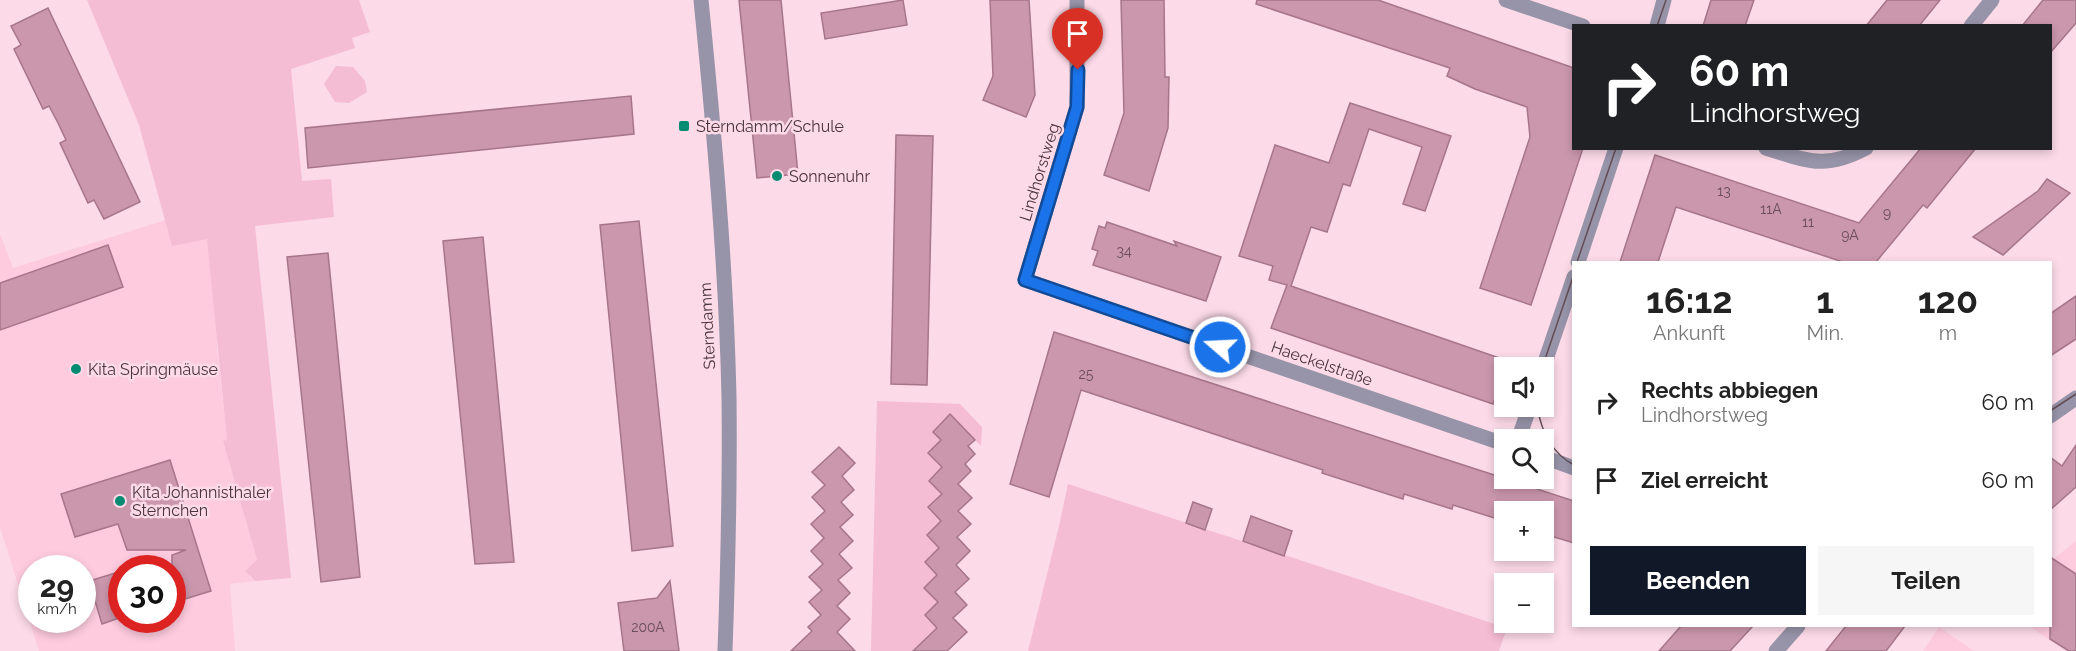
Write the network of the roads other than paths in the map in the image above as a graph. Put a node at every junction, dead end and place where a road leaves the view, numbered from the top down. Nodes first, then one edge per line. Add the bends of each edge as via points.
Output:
1 (701, 0) edge
2 (1077, 0) edge
3 (1506, 0) edge
4 (1665, 0) edge
5 (1992, 0) edge
6 (1577, 24) edge
7 (1658, 24) edge
8 (1973, 24) edge
9 (1615, 150) edge
10 (1773, 150) edge
11 (1861, 150) edge
12 (1578, 261) edge
13 (1025, 280) joint
14 (1572, 283) edge
15 (1548, 357) edge
16 (2076, 398) edge
17 (2052, 415) edge
18 (1494, 441) edge
19 (1554, 461) edge
20 (1572, 467) edge
21 (1797, 627) edge
22 (725, 651) edge
23 (1776, 651) edge

1 - 22 street, Sterndamm via 719,188 729,395
2 - 13 street, Lindhorstweg via 1077,107
3 - 6 street
4 - 7 street
5 - 8 street
9 - 12 street
10 - 11 street via 1815,163 1841,159
13 - 18 street, Haeckelstraße
14 - 15 street
16 - 17 street
19 - 20 street
21 - 23 street

